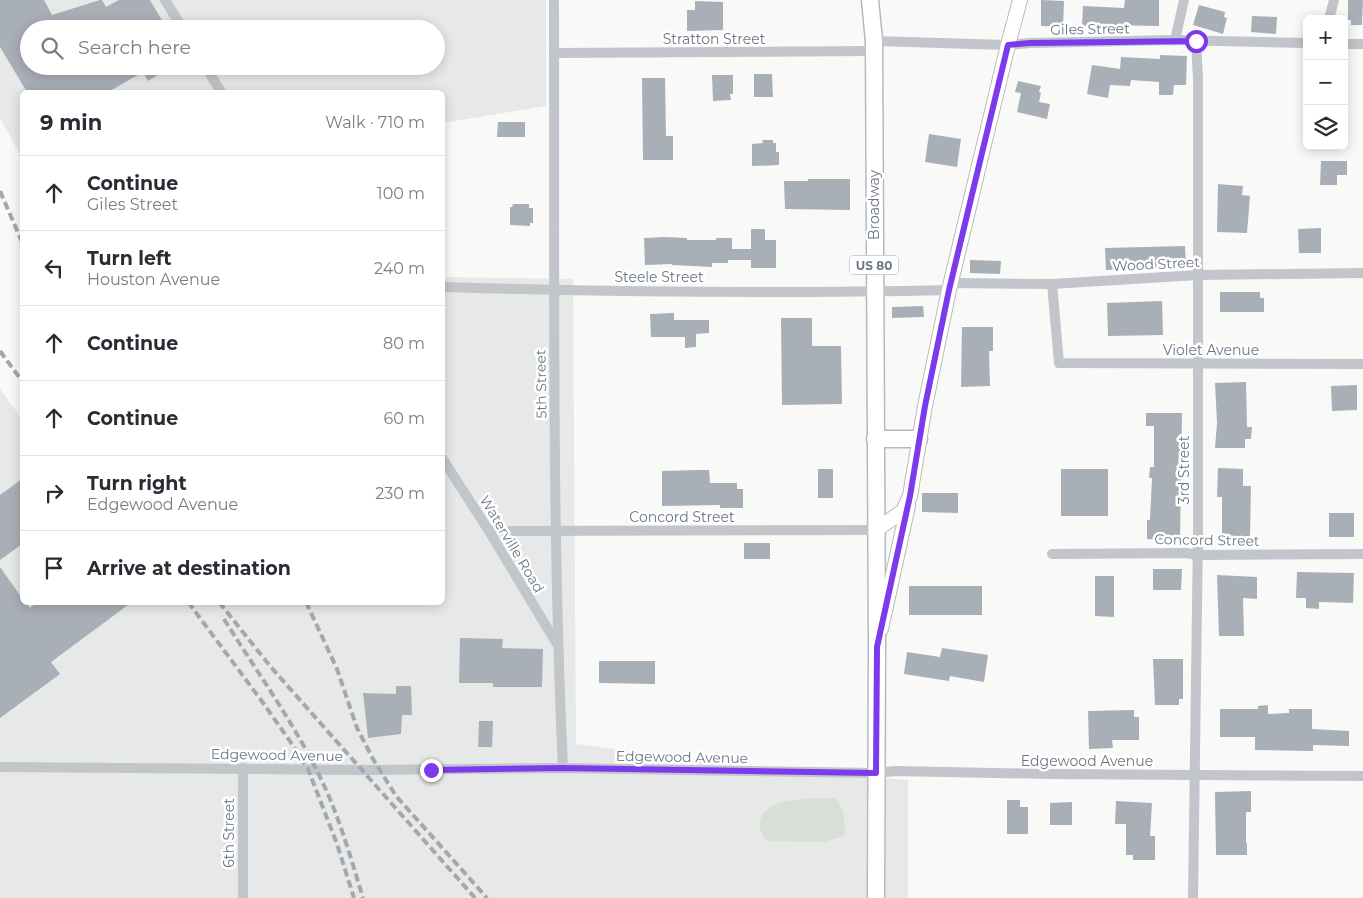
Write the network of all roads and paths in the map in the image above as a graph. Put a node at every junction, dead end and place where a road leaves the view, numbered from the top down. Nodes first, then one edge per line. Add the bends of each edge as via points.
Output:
1 (165, 0) edge
2 (554, 0) edge
3 (870, 0) edge
4 (1020, 0) edge
5 (1184, 0) edge
6 (1334, 0) edge
7 (1330, 15) edge
8 (177, 20) edge
9 (1175, 40) junction
10 (1196, 41) junction
11 (1303, 43) edge
12 (1348, 44) edge
13 (1363, 44) edge
14 (1008, 45) junction
15 (874, 46) junction
16 (554, 54) junction
17 (211, 75) edge
18 (220, 90) edge
19 (1363, 273) edge
20 (1198, 275) junction
21 (1052, 284) junction
22 (445, 287) edge
23 (950, 287) junction
24 (553, 290) junction
25 (874, 292) junction
26 (1197, 364) junction
27 (1363, 364) edge
28 (875, 438) junction
29 (919, 439) junction
30 (445, 463) edge
31 (910, 496) junction
32 (876, 530) junction
33 (489, 531) junction
34 (556, 531) junction
35 (1052, 554) dead end
36 (1363, 554) edge
37 (1197, 555) junction
38 (557, 645) junction
39 (877, 647) junction
40 (0, 767) edge
41 (243, 768) junction
42 (563, 768) junction
43 (876, 773) junction
44 (1194, 775) junction
45 (1363, 776) edge
46 (243, 898) edge
47 (876, 898) edge
48 (1193, 898) edge

1 - 8 street
2 - 16 street, 5th Street
3 - 15 main road, Broadway / US 80
4 - 14 street
5 - 9 street
6 - 7 street
9 - 10 street, Giles Street
9 - 14 street, Giles Street
10 - 11 street, Giles Street
10 - 20 street, 3rd Street
12 - 13 street
14 - 15 street, Giles Street
14 - 23 street
15 - 16 street, Stratton Street
15 - 25 main road, Broadway / US 80
16 - 24 street, 5th Street
17 - 18 street
19 - 20 street, Wood Street
20 - 21 street, Wood Street
20 - 26 street, 3rd Street
21 - 23 street, Wood Street
21 - 26 street, Violet Avenue via 1060,363
22 - 24 street, Steele Street
23 - 25 street, Wood Street
23 - 29 street
24 - 25 street, Steele Street
24 - 34 street, 5th Street
25 - 28 main road, Broadway / US 80
26 - 27 street, Violet Avenue
26 - 37 street, 3rd Street
28 - 29 main road
28 - 32 main road, Broadway / US 80
29 - 31 street
30 - 33 street, Waterville Road
31 - 32 street via 903,512
31 - 39 street
32 - 34 street, Concord Street
32 - 39 main road, US 80
33 - 34 street, Concord Street
33 - 38 street, Waterville Road
34 - 38 street, 5th Street
35 - 37 street, Concord Street
36 - 37 street, Concord Street
37 - 44 street, 3rd Street
38 - 42 street, 5th Street
39 - 43 main road, US 80
40 - 41 street, Edgewood Avenue
41 - 42 street, Edgewood Avenue
41 - 46 street, 6th Street
42 - 43 street, Edgewood Avenue
43 - 44 street, Edgewood Avenue
43 - 47 main road, US 80
44 - 45 street, Edgewood Avenue
44 - 48 street, 3rd Street

